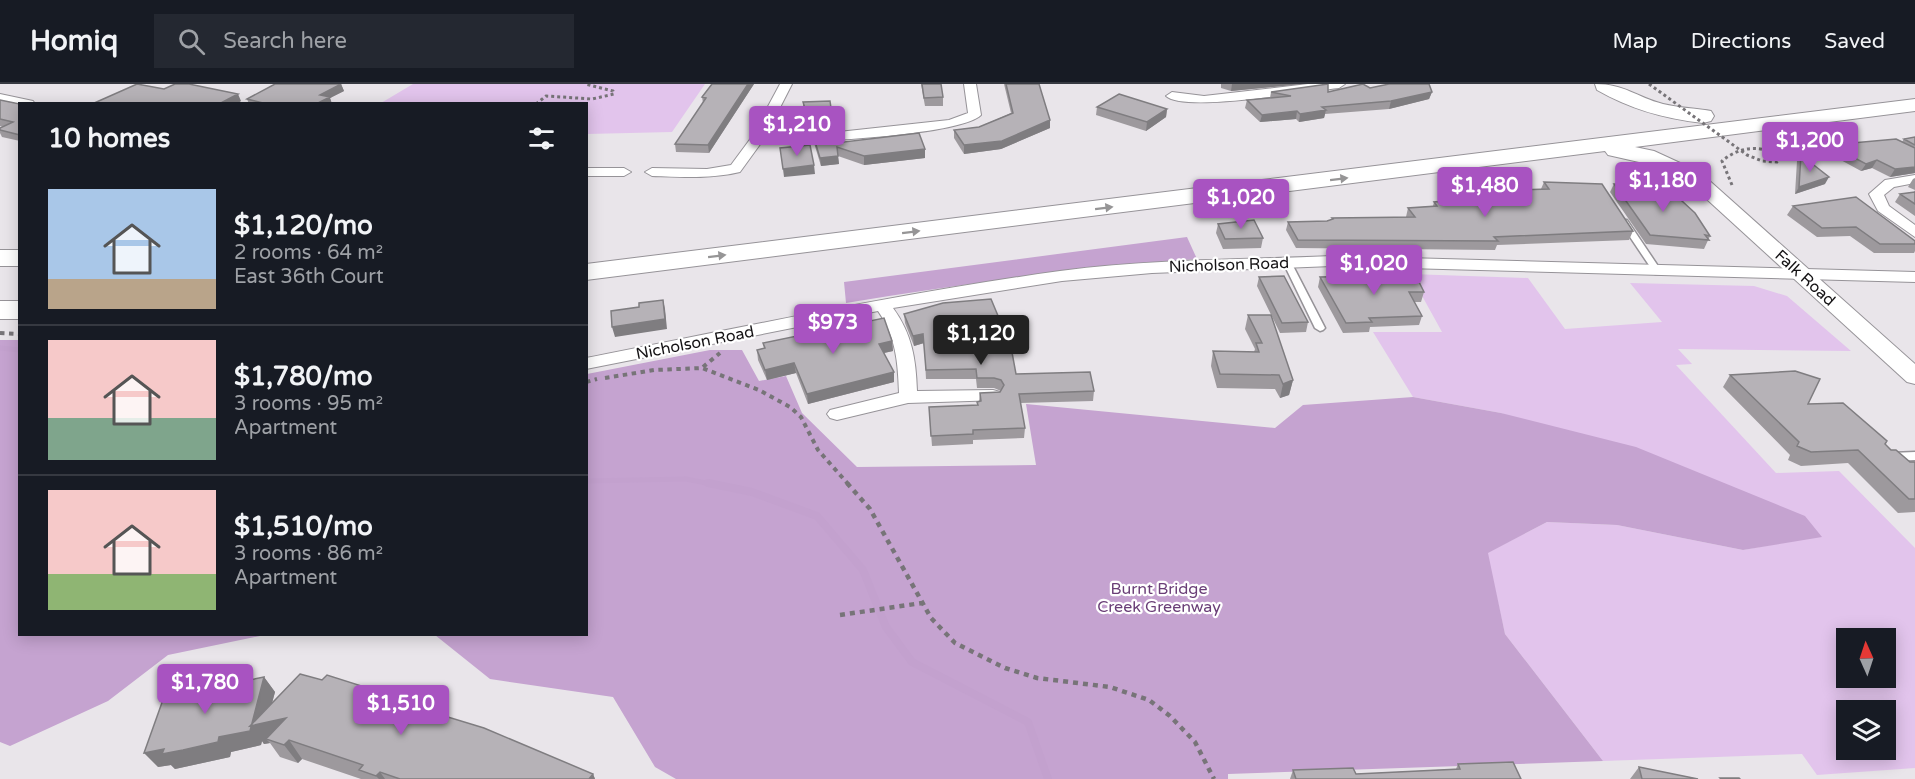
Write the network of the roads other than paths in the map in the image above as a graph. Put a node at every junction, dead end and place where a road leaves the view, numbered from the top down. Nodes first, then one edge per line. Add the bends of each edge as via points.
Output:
1 (786, 84) edge
2 (970, 84) edge
3 (1339, 84) edge
4 (1603, 85) edge
5 (1915, 91) edge
6 (1172, 96) dead end
7 (0, 98) edge
8 (19, 102) edge
9 (1915, 105) edge
10 (1705, 124) junction
11 (1605, 128) junction
12 (757, 139) junction
13 (588, 172) edge
14 (624, 172) dead end
15 (652, 172) dead end
16 (1696, 178) junction
17 (1915, 179) edge
18 (1617, 213) edge
19 (1915, 232) edge
20 (588, 253) edge
21 (0, 258) edge
22 (18, 258) edge
23 (1287, 262) junction
24 (0, 272) edge
25 (18, 272) edge
26 (588, 272) edge
27 (1658, 272) junction
28 (1800, 275) junction
29 (1915, 277) edge
30 (0, 293) edge
31 (18, 293) edge
32 (882, 305) junction
33 (0, 310) edge
34 (18, 310) edge
35 (1320, 328) dead end
36 (588, 364) edge
37 (1915, 377) edge
38 (993, 396) edge
39 (908, 397) junction
40 (837, 414) dead end
41 (1915, 456) edge
42 (1882, 457) edge

1 - 12 street
2 - 12 street via 975,115 951,124 811,139
3 - 6 street via 1204,100
4 - 10 highway via 1644,107
4 - 11 highway via 1618,106
5 - 10 highway
7 - 8 street
9 - 10 highway
10 - 11 highway
10 - 16 highway via 1674,148 1676,157
11 - 16 highway via 1624,151 1646,156
11 - 20 highway
26 -> 11 highway
12 - 15 street via 735,169 723,173
13 - 14 street
16 - 28 street, Falk Road
17 - 19 street via 1890,183 1876,194 1883,208
18 - 27 lane
21 - 22 highway
23 - 27 street, Nicholson Road
23 - 32 street, Nicholson Road via 1062,276
23 - 35 lane
24 - 25 highway
27 - 28 street, Nicholson Road
28 - 29 street, Nicholson Road
28 - 37 street, Falk Road
30 - 31 highway
32 - 36 street, Nicholson Road
32 - 39 street via 897,323 906,346
33 - 34 highway
38 - 39 street
39 - 40 street
41 - 42 lane

